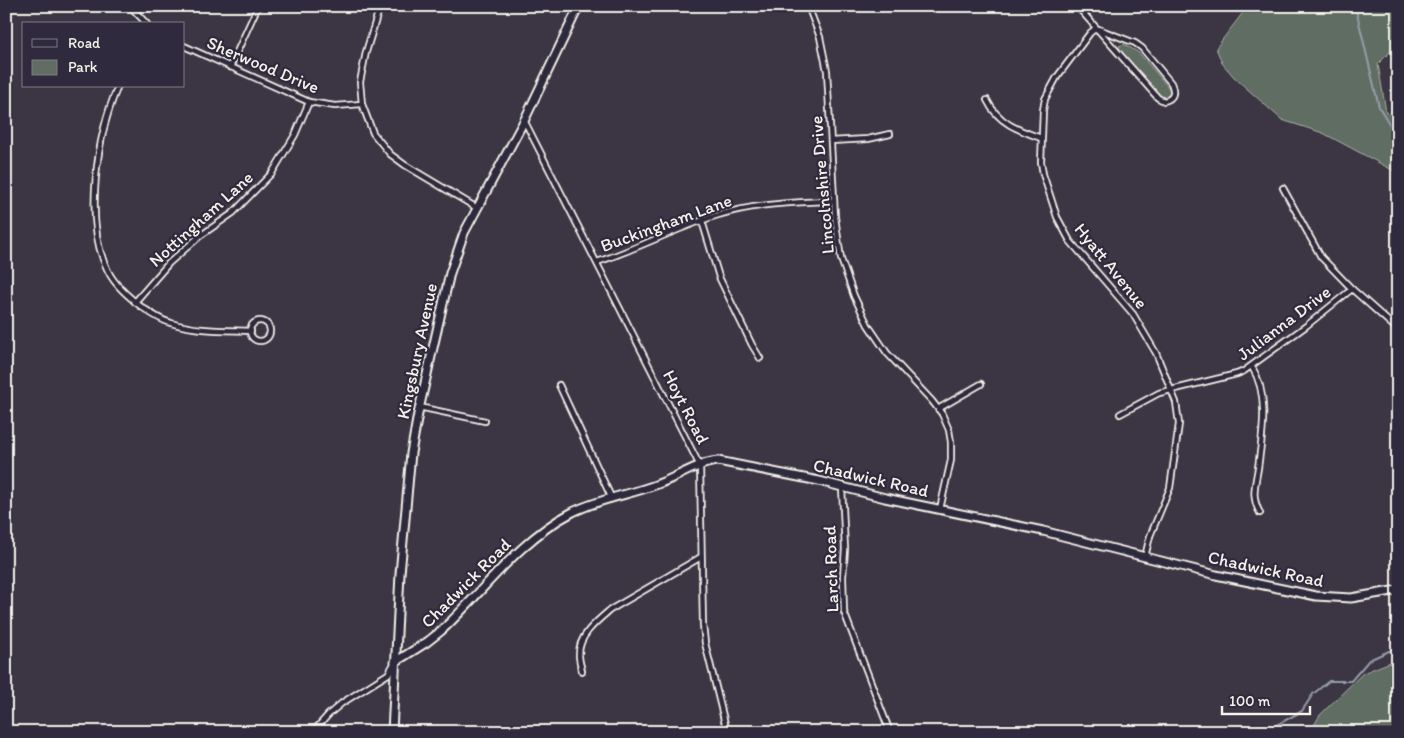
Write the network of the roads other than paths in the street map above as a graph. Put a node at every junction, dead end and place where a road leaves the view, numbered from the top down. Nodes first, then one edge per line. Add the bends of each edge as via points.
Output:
1 (130, 6) edge
2 (258, 6) edge
3 (380, 6) edge
4 (579, 6) edge
5 (808, 6) edge
6 (1077, 6) edge
7 (145, 22) edge
8 (1096, 28) junction
9 (185, 46) edge
10 (230, 67) junction
11 (117, 88) edge
12 (986, 100) dead end
13 (309, 102) junction
14 (362, 104) junction
15 (524, 120) junction
16 (890, 134) dead end
17 (1041, 138) junction
18 (831, 141) junction
19 (1283, 188) dead end
20 (834, 201) junction
21 (477, 208) junction
22 (702, 221) junction
23 (596, 262) junction
24 (1352, 289) junction
25 (135, 302) junction
26 (1398, 330) edge
27 (251, 331) junction
28 (760, 358) dead end
29 (1252, 367) junction
30 (981, 384) dead end
31 (560, 386) dead end
32 (1172, 390) junction
33 (420, 407) junction
34 (938, 409) junction
35 (1120, 414) dead end
36 (486, 420) dead end
37 (700, 466) junction
38 (842, 487) junction
39 (612, 499) junction
40 (940, 509) junction
41 (1260, 513) dead end
42 (1145, 557) junction
43 (701, 558) junction
44 (1398, 590) edge
45 (394, 662) junction
46 (582, 671) dead end
47 (313, 732) edge
48 (392, 732) edge
49 (726, 732) edge
50 (890, 732) edge

1 - 7 street
2 - 10 street
3 - 14 street via 361,69
4 - 15 street, Kingsbury Avenue
5 - 18 street, Lincolnshire Drive via 824,50
6 - 8 street
8 - 8 street via 1142,48 1171,83 1173,96 1164,102 1158,98
8 - 17 street, Hyatt Avenue via 1057,77 1045,100
9 - 10 street, Sherwood Drive
10 - 13 street, Sherwood Drive
11 - 25 street via 101,138 96,177 96,222 108,270
12 - 17 street via 998,118
13 - 14 street, Sherwood Drive via 335,106
13 - 25 street, Nottingham Lane via 295,135 272,173 233,213 169,263
14 - 21 street via 373,133 390,154
15 - 21 street, Kingsbury Avenue
15 - 23 street, Hoyt Road
16 - 18 street
17 - 32 street, Hyatt Avenue via 1043,174 1063,229 1133,314 1156,353
18 - 20 street, Lincolnshire Drive
19 - 24 street via 1321,257
20 - 22 street, Buckingham Lane via 755,207
20 - 34 street, Lincolnshire Drive via 841,259 860,310 887,353
21 - 33 street, Kingsbury Avenue via 452,266
22 - 23 street, Buckingham Lane
22 - 28 street via 719,277
23 - 37 street, Hoyt Road
24 - 26 street
24 - 29 street, Julianna Drive
25 - 27 street via 161,319 181,326
27 - 27 street via 253,325 261,321 270,330 269,336 261,340 253,337
29 - 32 street, Julianna Drive via 1237,374
29 - 41 street via 1258,376 1263,423 1254,498
30 - 34 street
31 - 39 street
32 - 35 street, Julianna Drive via 1159,393
32 - 42 street, Hyatt Avenue via 1179,424 1170,488
33 - 36 street
33 - 45 street, Kingsbury Avenue via 407,492
34 - 40 street, Lincolnshire Drive via 949,430 952,451
37 - 38 street, Chadwick Road via 723,461
37 - 39 street, Chadwick Road
37 - 43 street, Hoyt Road
38 - 40 street, Chadwick Road
38 - 50 street, Larch Road via 844,612
39 - 45 street, Chadwick Road via 572,512 543,530 441,631
40 - 42 street, Chadwick Road
42 - 44 street, Chadwick Road via 1316,596 1351,598
43 - 46 street via 598,620 580,645 578,656
43 - 49 street, Hoyt Road via 705,643
45 - 47 street via 388,674 342,703
45 - 48 street, Kingsbury Avenue

